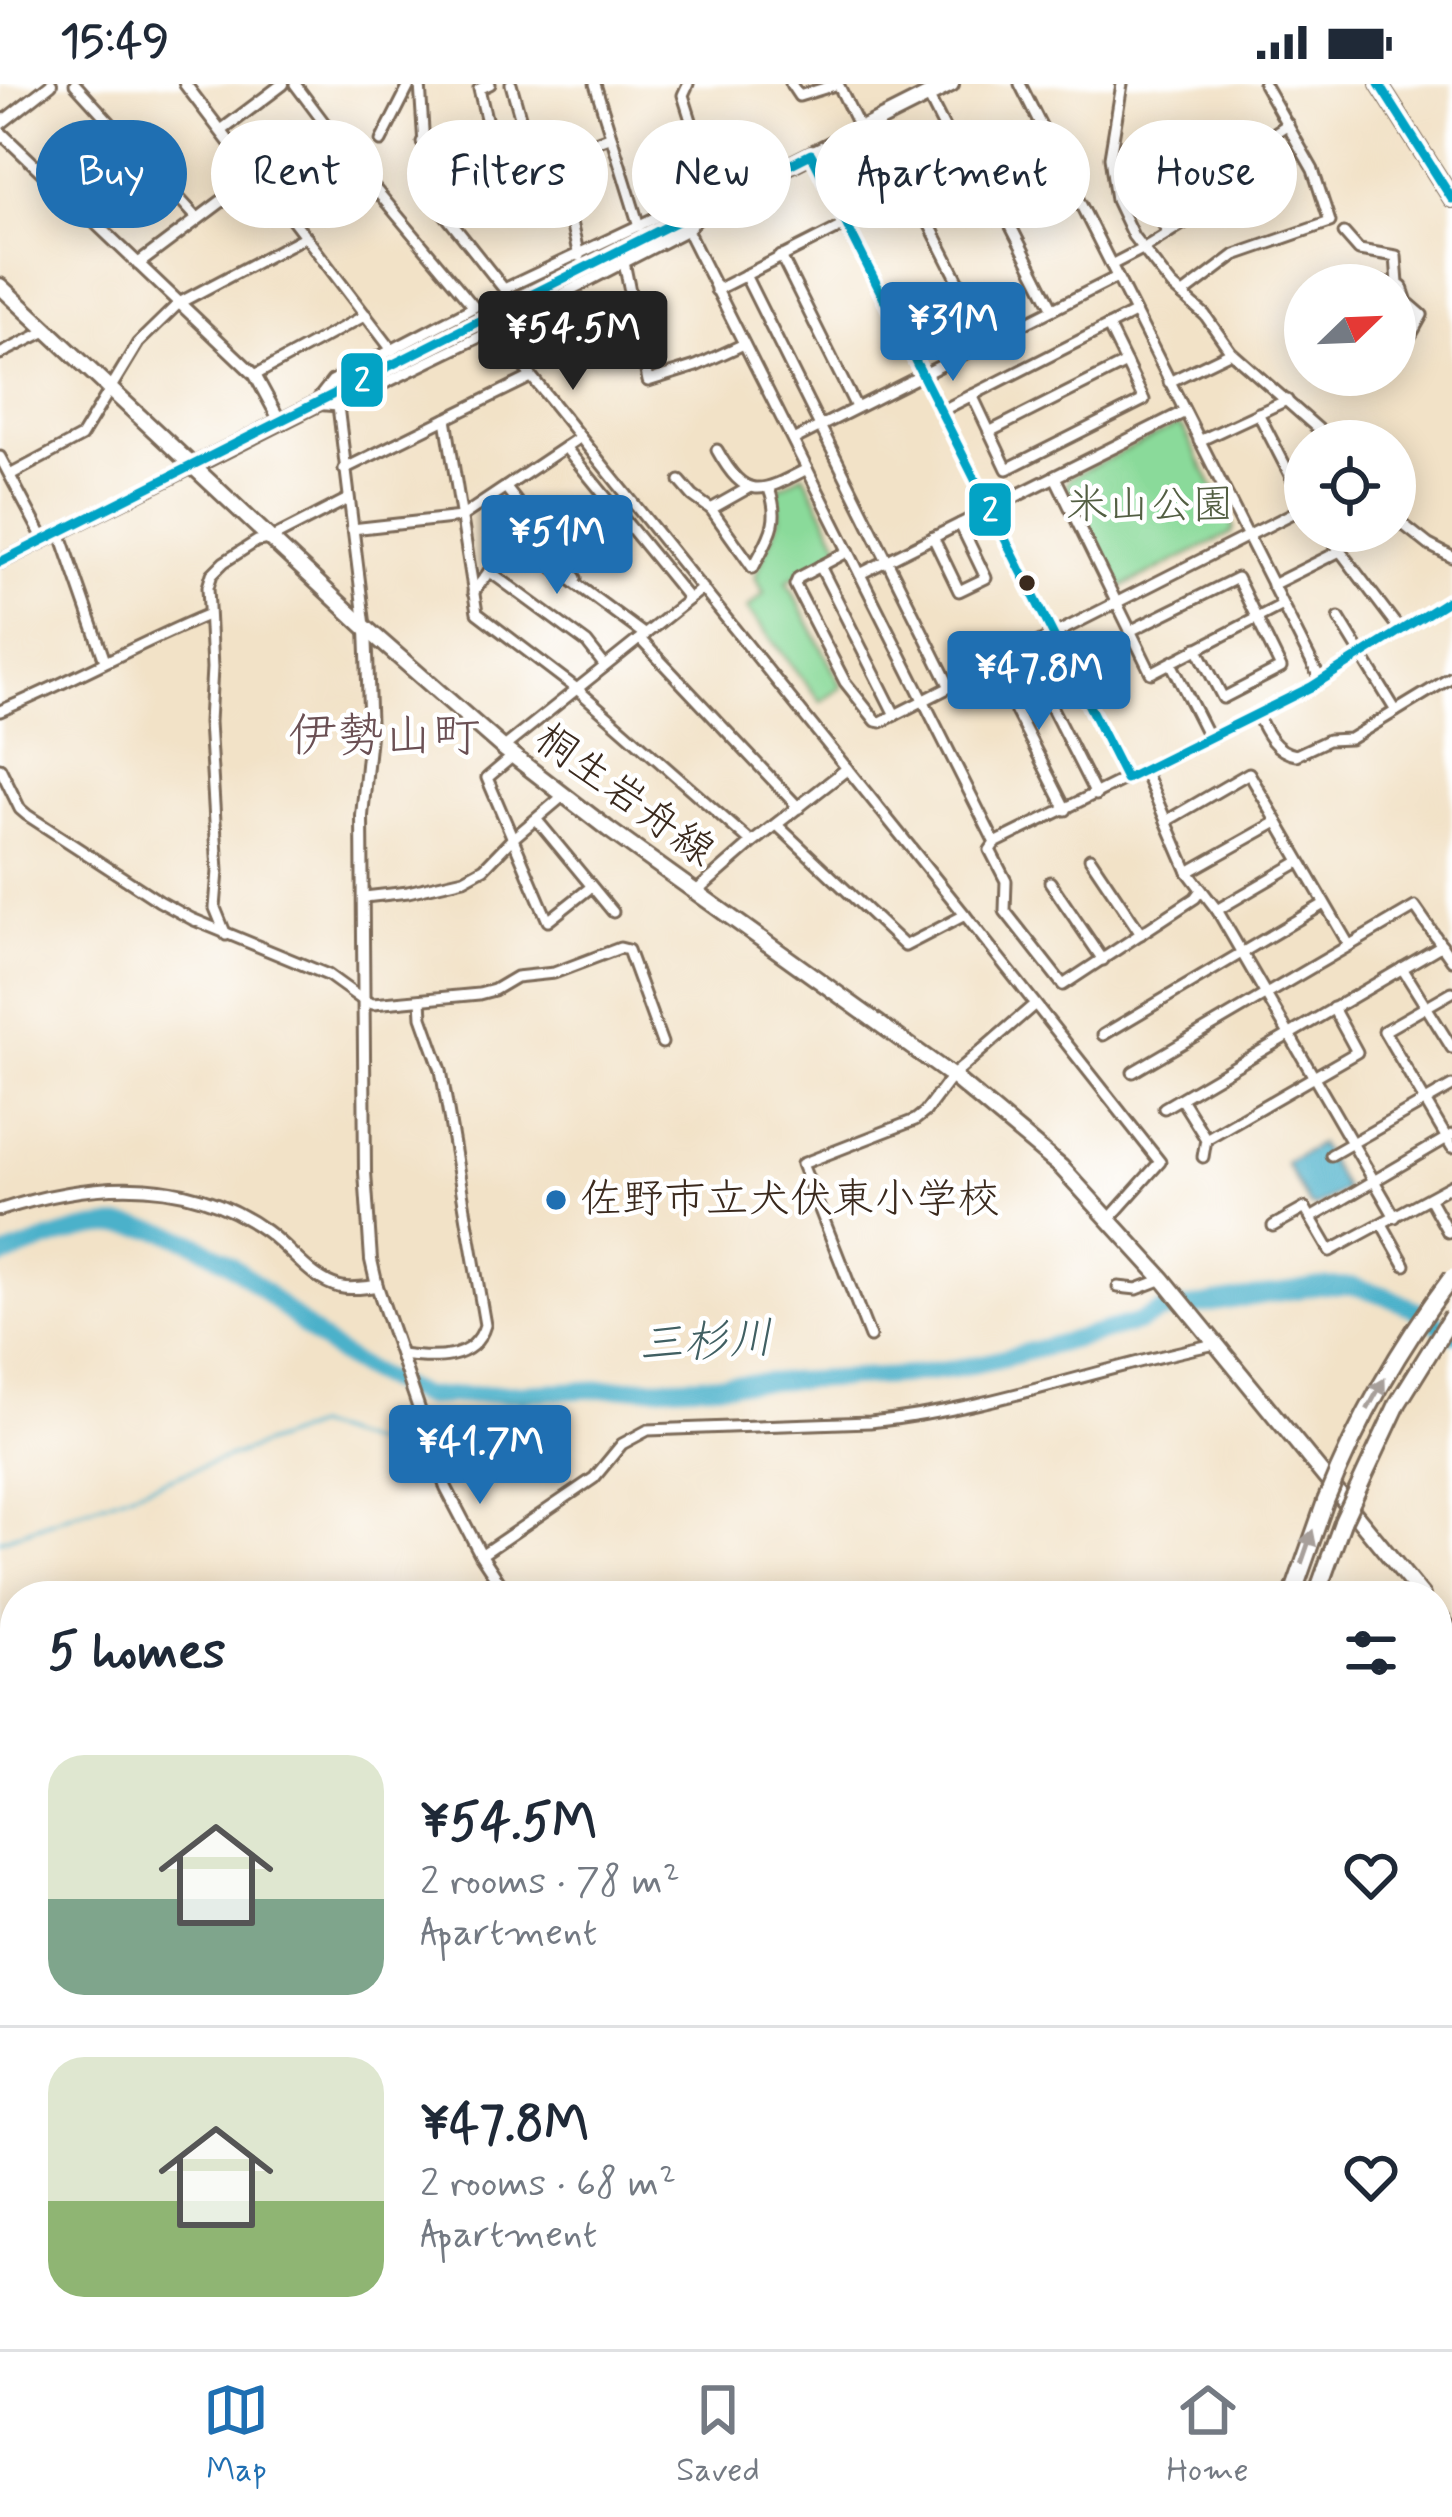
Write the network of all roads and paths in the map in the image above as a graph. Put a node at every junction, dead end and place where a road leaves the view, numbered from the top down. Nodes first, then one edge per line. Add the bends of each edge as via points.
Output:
1 (51, 84) edge
2 (75, 84) edge
3 (185, 84) edge
4 (283, 84) edge
5 (296, 84) edge
6 (410, 84) edge
7 (420, 84) edge
8 (490, 84) edge
9 (511, 84) edge
10 (595, 84) edge
11 (688, 84) edge
12 (791, 84) edge
13 (838, 84) edge
14 (951, 84) edge
15 (1020, 84) edge
16 (1122, 84) edge
17 (1264, 84) edge
18 (1379, 84) edge
19 (928, 96) junction
20 (214, 120) edge
21 (235, 120) edge
22 (421, 120) edge
23 (486, 120) edge
24 (521, 120) edge
25 (691, 120) edge
26 (856, 120) edge
27 (879, 120) edge
28 (940, 120) edge
29 (1037, 120) edge
30 (1286, 120) edge
31 (0, 128) edge
32 (611, 136) junction
33 (608, 137) edge
34 (383, 138) edge
35 (1297, 141) edge
36 (815, 152) edge
37 (811, 154) junction
38 (815, 162) edge
39 (791, 164) edge
40 (1452, 199) edge
41 (632, 206) edge
42 (211, 209) edge
43 (198, 219) junction
44 (1090, 224) edge
45 (300, 228) edge
46 (456, 228) edge
47 (572, 228) edge
48 (634, 228) edge
49 (662, 228) edge
50 (838, 228) edge
51 (848, 228) edge
52 (932, 228) edge
53 (1012, 228) edge
54 (1165, 228) edge
55 (1176, 228) edge
56 (687, 230) joint
57 (1168, 233) junction
58 (1344, 233) dead end
59 (306, 236) junction
60 (1144, 248) junction
61 (579, 256) junction
62 (781, 256) junction
63 (624, 262) junction
64 (139, 264) junction
65 (1397, 264) edge
66 (1111, 265) junction
67 (745, 275) junction
68 (1118, 277) junction
69 (0, 286) edge
70 (716, 290) junction
71 (1182, 295) junction
72 (970, 302) junction
73 (179, 303) junction
74 (1053, 309) junction
75 (1135, 313) junction
76 (524, 314) dead end
77 (366, 315) junction
78 (1108, 326) junction
79 (46, 331) junction
80 (903, 336) junction
81 (989, 341) junction
82 (744, 344) junction
83 (392, 350) junction
84 (1231, 352) junction
85 (0, 354) edge
86 (1126, 363) junction
87 (255, 375) junction
88 (922, 375) junction
89 (532, 377) junction
90 (1169, 382) junction
91 (110, 392) junction
92 (972, 395) junction
93 (339, 398) junction
94 (1286, 400) junction
95 (314, 404) junction
96 (856, 407) junction
97 (941, 411) junction
98 (1184, 412) junction
99 (1258, 413) junction
100 (446, 419) junction
101 (1308, 420) edge
102 (280, 421) junction
103 (821, 425) junction
104 (989, 432) junction
105 (580, 437) junction
106 (793, 440) junction
107 (1199, 441) junction
108 (565, 447) junction
109 (717, 450) dead end
110 (0, 457) edge
111 (1284, 464) edge
112 (193, 466) junction
113 (344, 469) junction
114 (807, 469) junction
115 (10, 475) junction
116 (1055, 477) junction
117 (680, 481) dead end
118 (506, 488) junction
119 (750, 488) junction
120 (769, 489) junction
121 (348, 499) junction
122 (990, 508) junction
123 (711, 509) junction
124 (461, 517) junction
125 (1284, 517) edge
126 (960, 524) junction
127 (352, 529) junction
128 (60, 532) junction
129 (1416, 534) edge
130 (933, 537) junction
131 (1248, 537) junction
132 (270, 539) junction
133 (44, 540) junction
134 (849, 551) junction
135 (1338, 552) edge
136 (1341, 552) edge
137 (1452, 557) edge
138 (887, 560) junction
139 (0, 562) edge
140 (820, 566) junction
141 (489, 571) junction
142 (860, 574) junction
143 (1272, 585) junction
144 (703, 588) junction
145 (586, 591) junction
146 (473, 592) junction
147 (1452, 598) edge
148 (688, 599) junction
149 (1116, 602) junction
150 (1282, 605) junction
151 (208, 615) junction
152 (1256, 618) junction
153 (1339, 618) dead end
154 (366, 628) junction
155 (1400, 630) junction
156 (1130, 631) junction
157 (1054, 635) junction
158 (642, 637) junction
159 (1197, 648) junction
160 (1023, 651) junction
161 (1360, 656) junction
162 (105, 661) junction
163 (1171, 663) junction
164 (605, 666) junction
165 (993, 666) junction
166 (1452, 677) edge
167 (1321, 681) junction
168 (950, 686) junction
169 (577, 689) junction
170 (924, 700) junction
171 (0, 711) edge
172 (1396, 711) junction
173 (1257, 714) junction
174 (895, 715) junction
175 (1209, 738) junction
176 (508, 752) junction
177 (0, 768) edge
178 (847, 769) junction
179 (1144, 770) junction
180 (1126, 779) junction
181 (1096, 795) junction
182 (563, 796) junction
183 (799, 808) junction
184 (1066, 810) junction
185 (536, 820) junction
186 (1168, 820) junction
187 (1277, 822) junction
188 (776, 824) junction
189 (511, 840) junction
190 (752, 843) junction
191 (995, 844) junction
192 (1090, 858) dead end
193 (1299, 862) junction
194 (1188, 872) junction
195 (1050, 882) dead end
196 (591, 887) junction
197 (1201, 890) junction
198 (697, 891) junction
199 (365, 897) junction
200 (1324, 904) junction
201 (1217, 910) junction
202 (613, 912) dead end
203 (964, 915) junction
204 (1141, 934) junction
205 (226, 935) junction
206 (1349, 945) junction
207 (1442, 945) junction
208 (1241, 952) junction
209 (1102, 960) junction
210 (1452, 960) edge
211 (1402, 968) junction
212 (1452, 992) edge
213 (1266, 994) junction
214 (421, 1000) junction
215 (364, 1001) junction
216 (1035, 1004) junction
217 (1426, 1007) junction
218 (1333, 1008) junction
219 (1289, 1034) junction
220 (1102, 1035) dead end
221 (662, 1043) dead end
222 (1452, 1048) edge
223 (1133, 1072) dead end
224 (952, 1076) junction
225 (1314, 1077) junction
226 (1452, 1085) edge
227 (1181, 1099) junction
228 (1426, 1100) junction
229 (1164, 1108) dead end
230 (1206, 1139) junction
231 (1450, 1140) edge
232 (1352, 1143) junction
233 (1331, 1155) dead end
234 (1204, 1157) dead end
235 (1374, 1181) junction
236 (1452, 1185) edge
237 (1429, 1198) junction
238 (0, 1210) edge
239 (1395, 1217) junction
240 (1311, 1218) junction
241 (1110, 1219) junction
242 (1382, 1224) junction
243 (1274, 1226) dead end
244 (1448, 1232) dead end
245 (1406, 1265) dead end
246 (1452, 1277) edge
247 (1167, 1284) junction
248 (377, 1286) junction
249 (1118, 1287) dead end
250 (1452, 1316) edge
251 (869, 1336) dead end
252 (1213, 1341) junction
253 (400, 1355) junction
254 (481, 1556) junction
255 (498, 1581) edge
256 (1297, 1581) edge
257 (1321, 1581) edge
258 (1410, 1581) edge

1 - 31 street
2 - 43 street
3 - 20 street
4 - 21 street
5 - 83 street via 475,307
6 - 34 street
7 - 22 street
8 - 23 street via 479,89
9 - 24 street
10 - 32 street
11 - 25 street
12 - 13 street via 799,96
13 - 26 street
14 - 19 main road
15 - 29 street
16 - 60 street via 1112,179 1124,220
17 - 30 street
18 - 40 main road
19 - 27 main road
19 - 28 street
31 - 64 street
32 - 33 street
32 - 41 street
35 - 71 street via 1330,221 1235,255
36 - 37 main road
37 - 38 street
37 - 39 main road
42 - 43 street
43 - 64 street
44 - 66 street
45 - 59 street
46 - 61 street via 505,289
47 - 61 street
48 - 61 street
49 - 93 main road
50 - 62 street
51 - 80 street
52 - 72 street
53 - 74 street
54 - 57 street
55 - 57 street
56 - 63 street
56 - 70 street
57 - 60 street
58 - 65 street via 1359,250 1396,256
59 - 73 street
59 - 77 street
60 - 66 street
60 - 71 street
62 - 67 street
62 - 96 street
63 - 76 street
63 - 82 street via 648,381
64 - 73 street
66 - 68 street
67 - 70 street
67 - 103 street
68 - 74 street
68 - 75 street
69 - 79 main road, 桐生岩舟線
70 - 82 street
71 - 84 street
72 - 80 street
72 - 81 street
73 - 87 street
73 - 91 street via 138,343
74 - 81 street
75 - 78 street
75 - 90 street
77 - 83 street
77 - 87 street
78 - 86 street
78 - 92 street
79 - 85 street
79 - 91 main road, 桐生岩舟線
80 - 88 street
81 - 88 street
82 - 106 street
83 - 95 street via 332,381
84 - 90 street
84 - 94 street
86 - 104 street
86 - 104 street via 1144,400 1007,470
87 - 102 street
88 - 96 street
88 - 97 street
89 - 93 street via 494,329
89 - 100 street
89 - 105 street
90 - 98 street
91 - 112 main road, 桐生岩舟線
91 - 115 street via 74,443
92 - 97 street
92 - 104 street
93 - 95 main road
93 - 113 street
94 - 99 street
94 - 101 street
95 - 102 main road
96 - 103 street
97 - 122 street
98 - 107 street
98 - 116 street
99 - 107 street
99 - 111 street
100 - 113 street
100 - 124 street
102 - 112 main road
103 - 106 street
103 - 138 street
105 - 108 street
105 - 144 street
106 - 114 street
107 - 131 street
108 - 118 street
108 - 148 street
109 - 119 street
110 - 115 street
112 - 128 main road
112 - 132 main road, 桐生岩舟線
113 - 121 street
114 - 120 street
114 - 134 street
115 - 133 street
116 - 122 street
116 - 149 street
117 - 123 street
118 - 124 street
118 - 145 street
119 - 120 street
119 - 123 street
120 - 123 street via 776,523 754,568
121 - 127 street
121 - 132 street
122 - 126 street
122 - 157 street
124 - 127 street
124 - 146 street
125 - 131 street
126 - 130 street
126 - 130 street via 986,578 965,590
127 - 154 street
128 - 133 main road
128 - 162 street
129 - 137 street
130 - 138 street
131 - 143 street
131 - 149 street
132 - 151 street via 212,574
132 - 154 main road, 桐生岩舟線
133 - 139 main road
134 - 140 street
134 - 142 street
135 - 143 street
136 - 155 street
138 - 142 street
138 - 168 street
140 - 174 street
140 - 174 street via 795,583 844,682 876,721
141 - 145 street via 514,538
141 - 146 street
141 - 164 street via 587,643
142 - 170 street
143 - 150 street
144 - 148 street
144 - 178 street
145 - 158 street
146 - 169 street via 481,619
147 - 155 street
148 - 158 street
149 - 156 street
149 - 157 street
150 - 152 street
150 - 167 street
151 - 162 street
151 - 205 street via 214,908
152 - 156 street via 1237,578
152 - 159 street
152 - 159 street via 1281,668 1243,688 1223,698
153 - 161 street
154 - 176 main road, 桐生岩舟線
154 - 199 street
155 - 161 street
156 - 163 street via 1151,673
157 - 160 street
157 - 180 street
158 - 164 street
158 - 183 street
159 - 163 street
160 - 165 street
160 - 181 street
161 - 167 street
161 - 172 street
162 - 171 street
163 - 175 street
164 - 169 street
165 - 168 street
165 - 184 street
166 - 172 street
167 - 173 street
168 - 170 street
169 - 176 street
169 - 190 street
170 - 174 street
170 - 191 street
172 - 173 street via 1350,740 1296,755 1267,735
173 - 175 street
175 - 179 street
176 - 182 main road, 桐生岩舟線
176 - 189 street via 487,778
177 - 205 street via 20,809
178 - 183 street
178 - 203 street
179 - 180 street
179 - 186 street
180 - 181 street
181 - 184 street
182 - 185 street
182 - 198 main road, 桐生岩舟線
183 - 188 street
184 - 191 street
185 - 189 street
185 - 196 street
186 - 187 street via 1249,773
186 - 194 street
187 - 193 street
187 - 194 street
188 - 190 street
188 - 203 street via 905,946
189 - 196 street via 548,921
189 - 199 street via 464,879
190 - 198 street
191 - 209 street via 1005,911 1063,985
192 - 204 street
193 - 200 street
193 - 201 street
194 - 197 street
195 - 209 street
196 - 202 street
197 - 201 street
197 - 204 street
198 - 224 main road, 桐生岩舟線
199 - 215 street
200 - 206 street
200 - 208 street
201 - 208 street
203 - 216 street
204 - 209 street
205 - 215 street via 328,975
206 - 207 street via 1415,907
206 - 213 street
207 - 210 street
207 - 211 street
208 - 213 street
208 - 220 street
211 - 217 street
211 - 218 street
212 - 217 street
213 - 219 street
213 - 223 street
214 - 215 street
214 - 221 street via 478,994 620,948 628,950
214 - 253 street via 441,1070 484,1325 473,1346 453,1357
215 - 248 street via 366,1201
216 - 224 street
216 - 241 street via 1160,1162
217 - 222 street
217 - 228 street via 1384,1031
218 - 219 street
218 - 225 street via 1357,1052
219 - 225 street
219 - 227 street
224 - 241 main road, 桐生岩舟線
224 - 251 street via 915,1120 802,1164
225 - 230 street
225 - 232 street
226 - 228 street
227 - 229 street
227 - 230 street
228 - 231 street
228 - 232 street
230 - 234 street
231 - 235 street
232 - 233 street
232 - 235 street
235 - 239 street
235 - 240 street
236 - 237 street
237 - 239 street
237 - 244 street
238 - 248 street via 93,1187 197,1196 267,1231 336,1286
239 - 242 street
240 - 242 street via 1330,1251
240 - 243 street via 1305,1208
241 - 247 main road, 桐生岩舟線
242 - 245 street
256 -> 246 highway, bridge via 1348,1449
247 - 249 street
247 - 252 main road, 桐生岩舟線
248 - 253 street
250 - 257 highway, bridge via 1389,1420
252 - 254 street via 907,1418 648,1430
252 - 258 main road
253 - 254 street via 446,1487
254 - 255 street

